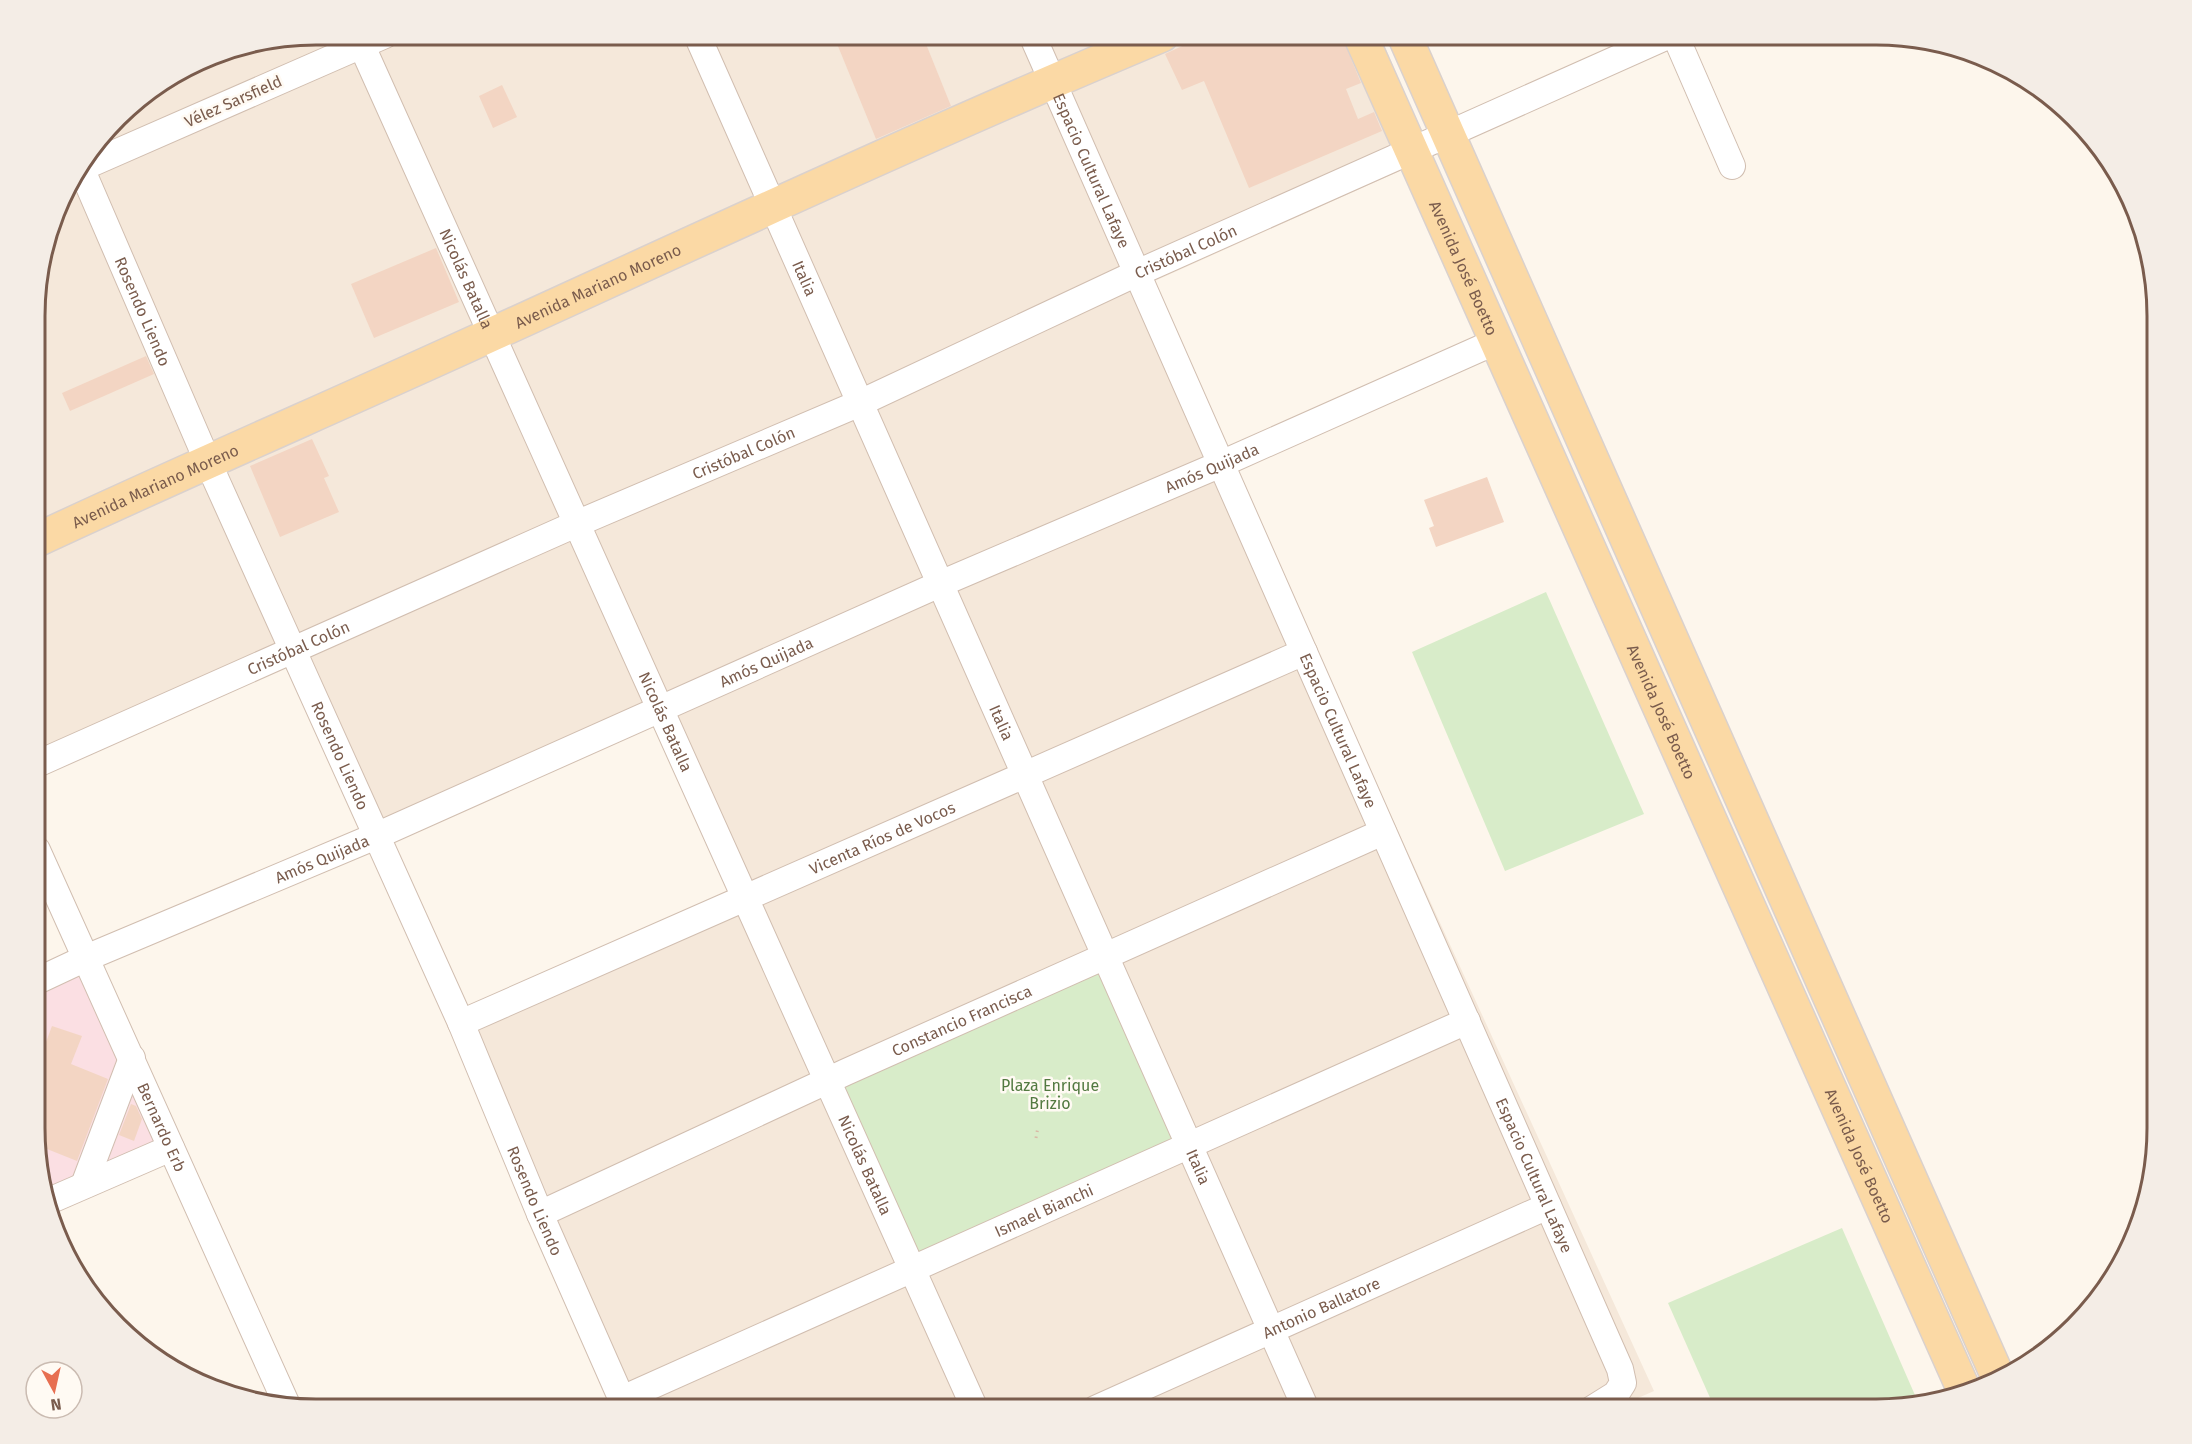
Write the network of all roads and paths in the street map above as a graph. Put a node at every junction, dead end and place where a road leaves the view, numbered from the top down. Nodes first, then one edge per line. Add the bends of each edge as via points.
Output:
1 (348, 45) edge
2 (361, 45) edge
3 (702, 45) edge
4 (1037, 45) edge
5 (1136, 45) edge
6 (1365, 45) edge
7 (1409, 45) edge
8 (1646, 45) edge
9 (1680, 45) edge
10 (1053, 81) junction
11 (1448, 134) junction
12 (1412, 150) junction
13 (93, 163) edge
14 (1732, 166) dead end
15 (84, 175) edge
16 (772, 205) junction
17 (1137, 273) junction
18 (491, 335) junction
19 (1497, 341) junction
20 (860, 403) junction
21 (207, 460) junction
22 (1221, 464) junction
23 (576, 524) junction
24 (45, 536) edge
25 (940, 584) junction
26 (292, 651) junction
27 (1304, 652) junction
28 (660, 709) junction
29 (45, 760) edge
30 (1025, 775) junction
31 (1383, 832) junction
32 (376, 836) junction
33 (45, 868) edge
34 (745, 898) junction
35 (1104, 956) junction
36 (86, 958) junction
37 (45, 977) edge
38 (1467, 1021) junction
39 (461, 1023) junction
40 (132, 1058) junction
41 (826, 1081) junction
42 (1052, 1101) dead end
43 (1047, 1109) dead end
44 (1038, 1127) dead end
45 (1036, 1138) dead end
46 (1190, 1145) junction
47 (171, 1148) junction
48 (84, 1185) junction
49 (54, 1199) edge
50 (1548, 1206) junction
51 (540, 1214) junction
52 (912, 1269) junction
53 (1271, 1330) junction
54 (1995, 1371) edge
55 (1962, 1385) edge
56 (283, 1397) edge
57 (622, 1399) edge
58 (635, 1399) edge
59 (970, 1399) edge
60 (1117, 1399) edge
61 (1302, 1399) edge
62 (1608, 1399) edge

1 - 13 street, Vélez Sarsfield
2 - 18 street, Nicolás Batalla
3 - 16 street, Italia
4 - 10 street, Espacio Cultural Lafaye
5 - 10 main road, Avenida Mariano Moreno
6 - 12 main road, Avenida José Boetto
7 - 11 main road
8 - 11 street, Cristóbal Colón
9 - 14 street
10 - 16 main road, Avenida Mariano Moreno
10 - 17 street, Espacio Cultural Lafaye
11 - 12 street, Cristóbal Colón
11 - 54 main road
12 - 17 street, Cristóbal Colón
12 - 19 main road, Avenida José Boetto
15 - 21 street, Rosendo Liendo
16 - 18 main road, Avenida Mariano Moreno
16 - 20 street, Italia
17 - 20 street, Cristóbal Colón
17 - 22 street, Espacio Cultural Lafaye
18 - 21 main road, Avenida Mariano Moreno
18 - 23 street, Nicolás Batalla
19 - 22 street, Amós Quijada
19 - 55 main road, Avenida José Boetto
20 - 23 street, Cristóbal Colón
20 - 25 street, Italia
21 - 24 main road, Avenida Mariano Moreno
21 - 26 street, Rosendo Liendo
22 - 25 street, Amós Quijada
22 - 27 street, Espacio Cultural Lafaye
23 - 26 street, Cristóbal Colón
23 - 28 street, Nicolás Batalla
25 - 28 street, Amós Quijada
25 - 30 street, Italia
26 - 29 street, Cristóbal Colón
26 - 32 street, Rosendo Liendo
27 - 30 street, Vicenta Ríos de Vocos
27 - 31 street, Espacio Cultural Lafaye
28 - 32 street, Amós Quijada
28 - 34 street, Nicolás Batalla
30 - 34 street, Vicenta Ríos de Vocos
30 - 35 street, Italia
31 - 35 street, Constancio Francisca
31 - 38 street, Espacio Cultural Lafaye
32 - 36 street, Amós Quijada
32 - 39 street, Rosendo Liendo
33 - 36 street, Bernardo Erb
34 - 39 street, Vicenta Ríos de Vocos
34 - 41 street, Nicolás Batalla
35 - 41 street, Constancio Francisca
35 - 46 street, Italia
36 - 37 street, Amós Quijada
36 - 40 street, Bernardo Erb
38 - 46 street, Ismael Bianchi
38 - 50 street, Espacio Cultural Lafaye
39 - 51 street, Rosendo Liendo
40 - 47 street, Bernardo Erb
40 - 48 street
41 - 51 street, Constancio Francisca
41 - 52 street, Nicolás Batalla
42 - 43 path
44 - 45 path
46 - 52 street, Ismael Bianchi
46 - 53 street, Italia
47 - 48 street
47 - 56 street, Bernardo Erb
48 - 49 street
50 - 53 street, Antonio Ballatore
50 - 62 street, Espacio Cultural Lafaye via 1620,1369 1623,1383
51 - 57 street, Rosendo Liendo
52 - 58 street, Ismael Bianchi
52 - 59 street, Nicolás Batalla
53 - 60 street, Antonio Ballatore
53 - 61 street, Italia

